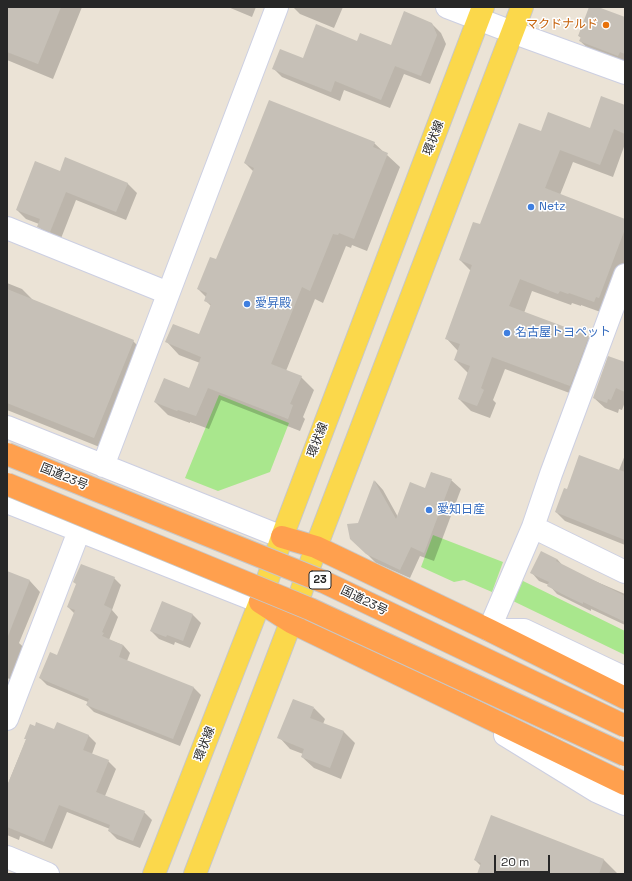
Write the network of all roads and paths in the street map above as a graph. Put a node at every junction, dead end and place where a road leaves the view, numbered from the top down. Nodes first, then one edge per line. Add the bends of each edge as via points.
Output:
1 (277, 7) edge
2 (447, 7) edge
3 (522, 7) edge
4 (481, 13) edge
5 (512, 32) junction
6 (625, 73) edge
7 (7, 228) edge
8 (625, 275) edge
9 (168, 293) junction
10 (620, 302) edge
11 (7, 427) edge
12 (7, 454) edge
13 (103, 466) junction
14 (7, 484) edge
15 (7, 502) edge
16 (533, 527) junction
17 (79, 531) junction
18 (282, 537) junction
19 (316, 547) junction
20 (625, 572) edge
21 (260, 602) junction
22 (291, 622) junction
23 (489, 630) junction
24 (625, 678) edge
25 (11, 698) edge
26 (625, 698) edge
27 (463, 705) junction
28 (7, 719) edge
29 (625, 726) edge
30 (625, 755) edge
31 (625, 784) edge
32 (625, 804) edge
33 (7, 858) edge
34 (48, 874) edge
35 (154, 874) edge
36 (195, 874) edge

1 - 9 street
2 - 4 street
3 - 5 main road
4 - 5 street
4 - 18 main road, 環状線
5 - 6 street
5 - 19 main road
7 - 9 street
8 - 10 street
9 - 13 street
10 - 16 street via 551,474
11 - 13 street
12 - 29 highway, 国道23号 / 23, bridge via 324,582
13 - 18 street
14 - 30 highway, bridge via 310,609
15 - 17 street
16 - 20 street
16 - 23 street
17 - 21 street
17 - 25 street
18 - 19 highway
18 - 21 main road, 環状線
19 - 22 main road
19 - 23 highway
21 - 22 highway
21 - 35 main road, 環状線
22 - 27 highway
22 - 36 main road
23 - 24 street via 524,630
23 - 26 highway
25 - 28 street
27 - 31 highway
27 - 32 street via 596,791
33 - 34 street

